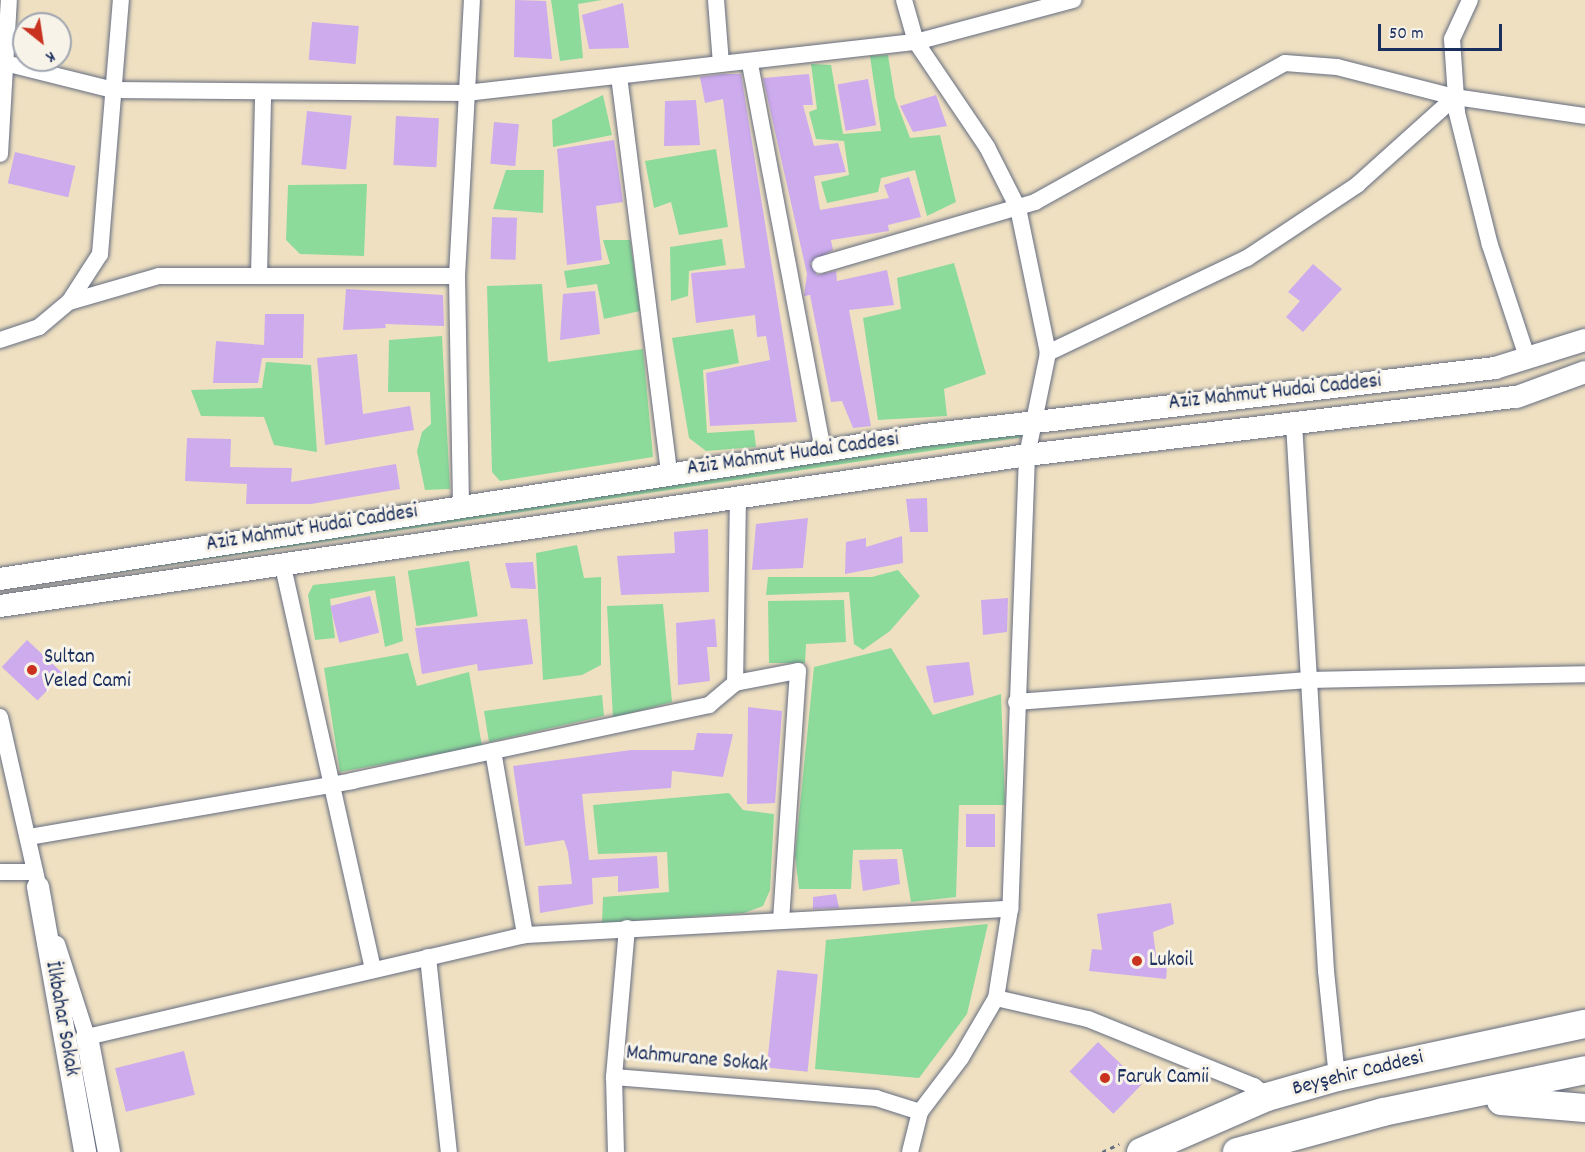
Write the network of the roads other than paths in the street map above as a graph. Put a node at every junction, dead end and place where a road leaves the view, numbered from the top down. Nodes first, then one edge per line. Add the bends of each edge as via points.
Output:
1 (9, 0) edge
2 (121, 0) edge
3 (472, 0) edge
4 (716, 0) edge
5 (904, 0) edge
6 (1073, 0) edge
7 (1470, 0) edge
8 (916, 42) junction
9 (721, 63) junction
10 (9, 64) junction
11 (750, 64) junction
12 (619, 76) junction
13 (113, 90) junction
14 (263, 93) junction
15 (466, 93) junction
16 (1455, 97) junction
17 (1585, 116) edge
18 (0, 154) edge
19 (1018, 208) junction
20 (820, 265) dead end
21 (259, 276) junction
22 (458, 276) junction
23 (69, 302) junction
24 (0, 340) edge
25 (1585, 340) edge
26 (1048, 352) junction
27 (1528, 360) junction
28 (1585, 372) edge
29 (1034, 420) junction
30 (1294, 423) junction
31 (823, 451) junction
32 (1027, 455) junction
33 (669, 473) junction
34 (738, 495) junction
35 (461, 505) junction
36 (282, 562) junction
37 (0, 579) edge
38 (0, 606) edge
39 (1585, 674) edge
40 (1308, 680) junction
41 (735, 683) junction
42 (1016, 702) junction
43 (0, 717) edge
44 (493, 751) junction
45 (330, 784) junction
46 (29, 837) junction
47 (0, 872) edge
48 (37, 879) junction
49 (1010, 909) junction
50 (780, 920) junction
51 (627, 928) junction
52 (525, 934) junction
53 (428, 957) junction
54 (373, 970) junction
55 (996, 998) junction
56 (1582, 1023) edge
57 (87, 1037) junction
58 (1585, 1070) edge
59 (614, 1077) junction
60 (1337, 1077) junction
61 (1268, 1097) junction
62 (1460, 1099) junction
63 (1585, 1108) edge
64 (920, 1112) junction
65 (1297, 1144) edge
66 (85, 1152) edge
67 (109, 1152) edge
68 (450, 1152) edge
69 (616, 1152) edge
70 (910, 1152) edge
71 (1141, 1152) edge
72 (1237, 1152) edge

1 - 10 street
2 - 13 street
3 - 15 street
4 - 9 street
5 - 8 street
6 - 8 street
7 - 16 street via 1452,39
8 - 11 street
8 - 19 street via 987,147
9 - 11 street
9 - 12 street
10 - 13 street
10 - 18 street
11 - 31 street
12 - 15 street
12 - 33 street
13 - 14 street
13 - 23 street via 100,254
14 - 15 street
14 - 21 street
15 - 22 street
16 - 17 street
16 - 19 street via 1337,67 1285,63
16 - 26 street via 1358,185 1247,258
16 - 27 street via 1490,245
19 - 20 street
19 - 26 street
21 - 22 street
21 - 23 street via 159,276
22 - 35 street
23 - 24 street via 39,327
25 - 27 street, Aziz Mahmut Hudai Caddesi
26 - 29 street
27 - 29 street, Aziz Mahmut Hudai Caddesi
28 - 30 street, Aziz Mahmut Hudai Caddesi via 1517,397
29 - 31 street, Aziz Mahmut Hudai Caddesi
29 - 32 street
30 - 32 street, Aziz Mahmut Hudai Caddesi
30 - 40 street
31 - 33 street, Aziz Mahmut Hudai Caddesi
32 - 34 street, Aziz Mahmut Hudai Caddesi
32 - 42 street
33 - 35 street, Aziz Mahmut Hudai Caddesi
34 - 36 street, Aziz Mahmut Hudai Caddesi
34 - 41 street
35 - 37 street, Aziz Mahmut Hudai Caddesi
36 - 38 street, Aziz Mahmut Hudai Caddesi
36 - 45 street
39 - 40 street
40 - 42 street
40 - 60 street
41 - 44 street via 710,705
41 - 50 street via 798,671
42 - 49 street
43 - 46 street
44 - 45 street
44 - 52 street
45 - 46 street
45 - 54 street
46 - 48 street
47 - 48 street
48 - 57 street
48 - 66 street, İlkbahar Sokak
49 - 50 street
49 - 55 street
50 - 51 street
51 - 52 street
51 - 59 street, Mahmurane Sokak
52 - 53 street
53 - 54 street
53 - 68 street
54 - 57 street
55 - 61 street via 1088,1019 1254,1086
55 - 64 street via 961,1059
56 - 60 highway, Beyşehir Caddesi
57 - 67 street, İlkbahar Sokak
58 - 62 highway, Beyşehir Caddesi
59 - 64 street, Mahmurane Sokak via 876,1098
59 - 69 street
60 - 61 highway, Beyşehir Caddesi
61 - 71 highway, Beyşehir Caddesi
62 - 63 highway
62 - 65 highway, Beyşehir Caddesi
64 - 70 street
65 - 72 highway, Beyşehir Caddesi

